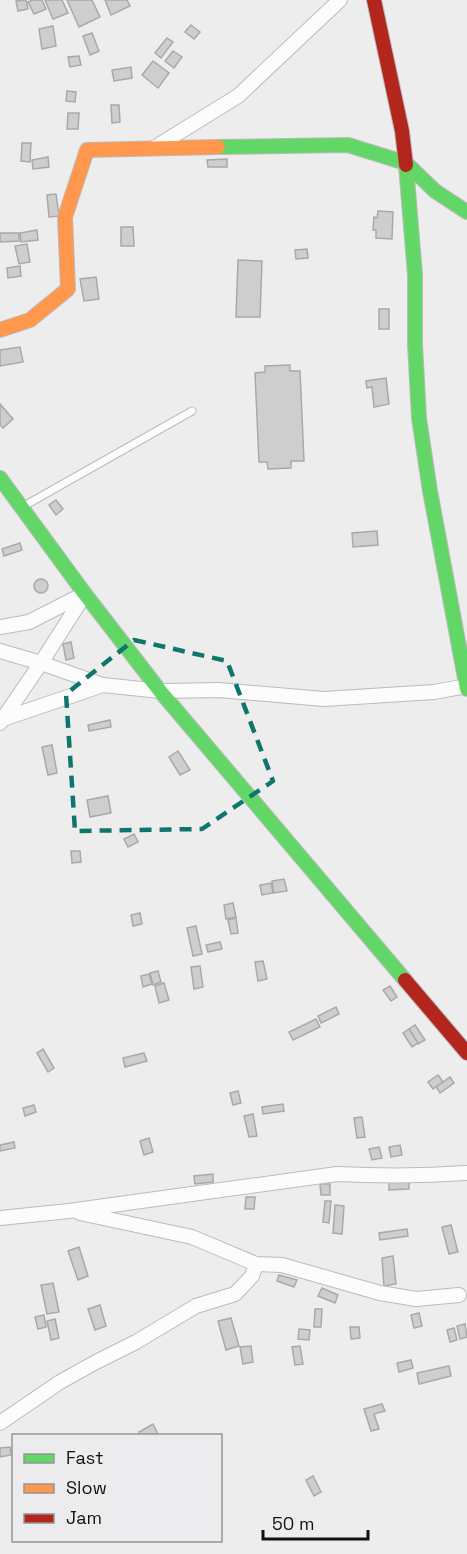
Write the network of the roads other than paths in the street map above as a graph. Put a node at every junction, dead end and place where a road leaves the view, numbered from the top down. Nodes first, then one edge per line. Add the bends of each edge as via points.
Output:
1 (340, 0) edge
2 (374, 0) edge
3 (154, 148) junction
4 (406, 163) junction
5 (467, 212) edge
6 (0, 330) edge
7 (192, 411) dead end
8 (0, 478) edge
9 (22, 508) junction
10 (85, 594) junction
11 (0, 627) edge
12 (0, 651) edge
13 (41, 663) junction
14 (103, 685) junction
15 (467, 687) edge
16 (160, 691) junction
17 (1, 721) edge
18 (467, 1053) edge
19 (467, 1173) edge
20 (69, 1211) junction
21 (0, 1218) edge
22 (256, 1264) junction
23 (459, 1295) dead end
24 (0, 1423) edge

1 - 3 street via 238,96
2 - 4 street
3 - 4 street via 348,145
3 - 6 street via 87,150 65,218 68,289 30,320
4 - 5 street via 435,191
4 - 15 street via 415,275 419,418
7 - 9 lane
8 - 9 street
9 - 10 street
10 - 11 street via 29,622
10 - 13 street
10 - 16 street
12 - 13 street
13 - 14 street
13 - 17 street
14 - 16 street
14 - 17 street
15 - 16 street via 324,699 219,690
16 - 18 street
19 - 20 street via 337,1174
20 - 21 street
20 - 22 street via 192,1237
22 - 23 street via 282,1265 407,1298
22 - 24 street via 252,1276 235,1294 196,1306 60,1383

